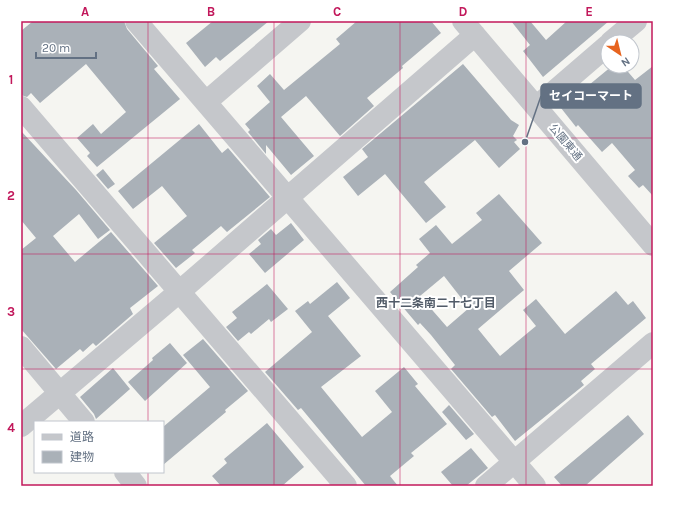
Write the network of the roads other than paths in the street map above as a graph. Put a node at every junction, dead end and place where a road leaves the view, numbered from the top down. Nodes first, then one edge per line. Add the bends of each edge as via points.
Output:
1 (136, 21) edge
2 (300, 21) edge
3 (636, 21) edge
4 (469, 28) edge
5 (621, 34) edge
6 (600, 52) edge
7 (206, 102) junction
8 (536, 106) junction
9 (21, 108) edge
10 (288, 197) junction
11 (653, 245) edge
12 (179, 292) junction
13 (653, 343) edge
14 (21, 347) edge
15 (60, 392) junction
16 (83, 421) edge
17 (21, 426) edge
18 (514, 462) junction
19 (126, 473) edge
20 (136, 486) edge
21 (346, 486) edge
22 (486, 486) edge
23 (535, 486) edge

1 - 7 street
2 - 7 street
3 - 5 street
4 - 8 street, 公園東通
4 - 10 street
6 - 8 street
7 - 10 street
8 - 11 street, 公園東通
9 - 12 street
10 - 12 street
10 - 18 street
12 - 15 street
12 - 21 street
13 - 18 street
14 - 15 street
15 - 16 street
15 - 17 street
18 - 22 street
18 - 23 street
19 - 20 street

